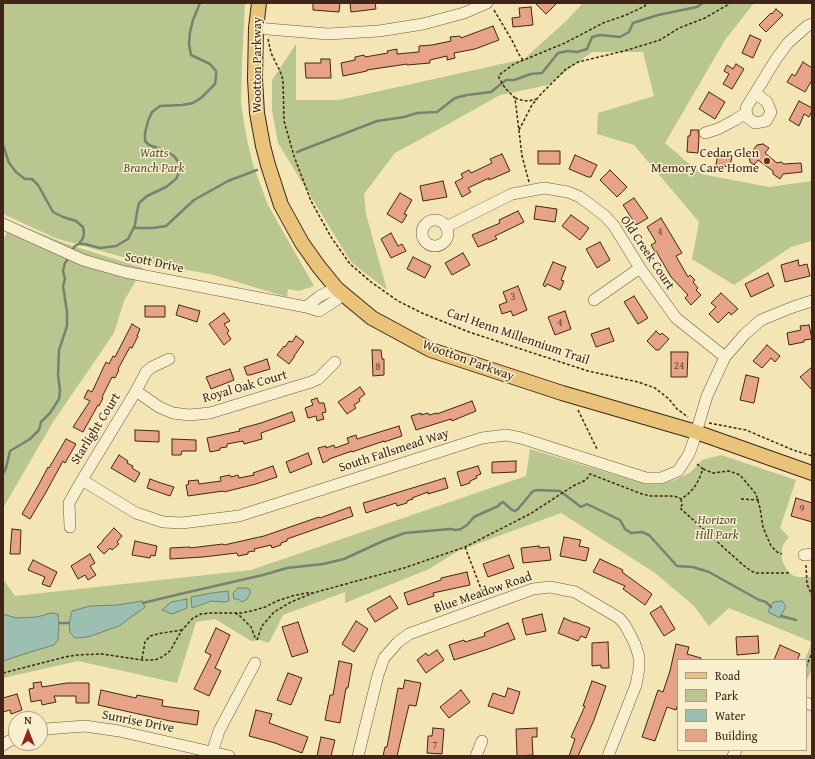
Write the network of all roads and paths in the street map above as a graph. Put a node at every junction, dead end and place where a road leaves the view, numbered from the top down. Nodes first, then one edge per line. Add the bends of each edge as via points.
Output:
1 (259, 3) edge
2 (646, 3) edge
3 (731, 3) edge
4 (490, 6) edge
5 (812, 24) edge
6 (262, 28) junction
7 (523, 60) junction
8 (755, 93) junction
9 (515, 98) junction
10 (537, 99) junction
11 (746, 113) junction
12 (519, 130) junction
13 (705, 132) dead end
14 (532, 190) junction
15 (3, 224) edge
16 (446, 227) dead end
17 (640, 268) junction
18 (340, 291) junction
19 (594, 300) dead end
20 (812, 301) edge
21 (169, 358) dead end
22 (725, 358) junction
23 (335, 362) dead end
24 (136, 391) junction
25 (576, 406) dead end
26 (698, 427) junction
27 (597, 449) dead end
28 (812, 456) edge
29 (697, 464) dead end
30 (703, 469) junction
31 (590, 471) dead end
32 (812, 473) edge
33 (590, 474) junction
34 (82, 480) junction
35 (681, 499) junction
36 (741, 499) dead end
37 (759, 500) junction
38 (691, 517) junction
39 (688, 520) dead end
40 (70, 527) dead end
41 (465, 547) junction
42 (782, 554) dead end
43 (808, 555) edge
44 (790, 572) dead end
45 (314, 593) junction
46 (483, 594) dead end
47 (812, 596) edge
48 (234, 613) junction
49 (182, 630) junction
50 (812, 653) edge
51 (142, 660) junction
52 (255, 663) dead end
53 (807, 665) edge
54 (3, 672) edge
55 (48, 729) edge
56 (482, 741) dead end
57 (212, 754) edge
58 (229, 756) edge
59 (358, 756) edge
60 (476, 756) edge
61 (608, 756) edge

1 - 6 main road, Wootton Parkway
2 - 7 path via 645,6 626,15
3 - 10 path via 660,40 578,62 566,69
4 - 6 street via 423,24 379,31 328,34
4 - 7 path
5 - 8 street via 788,43
6 - 18 main road, Wootton Parkway via 255,79 262,146 281,205 302,243
6 - 26 path, Carl Henn Millennium Trail via 283,80 284,122 294,156 311,200 331,237 350,264 398,301 469,332 654,388
7 - 9 path via 499,76 505,88
8 - 11 street via 746,108
8 - 11 street via 767,102 771,112 766,122 755,123
9 - 10 path via 528,101
9 - 12 path
10 - 12 path
11 - 13 street via 718,129
12 - 14 path
14 - 16 street, Old Creek Court via 512,194
14 - 17 street, Old Creek Court via 544,188 580,197 614,226
15 - 18 street, Scott Drive via 83,260 125,272 319,311 335,301
17 - 19 street
17 - 22 street, Old Creek Court via 676,318
18 - 26 main road, Wootton Parkway via 372,318 431,350 562,393
20 - 22 street, South Fallsmead Way via 761,320
21 - 24 street, Starlight Court via 146,372
22 - 26 street, South Fallsmead Way via 707,396
23 - 24 street, Royal Oak Court via 318,379 311,382 210,414 173,413
24 - 34 street, Starlight Court
25 - 27 path
26 - 28 path, Carl Henn Millennium Trail via 712,424 746,430
26 - 32 main road, Wootton Parkway
26 - 34 street, South Fallsmead Way via 689,454 678,471 661,478 646,478 506,435 482,438 239,516 182,523 163,522 136,513
29 - 30 path
30 - 35 path via 694,488
30 - 37 path via 713,472 729,471 740,475
31 - 33 path
33 - 35 path via 642,494
33 - 41 path via 586,480 530,514
34 - 40 street, Starlight Court via 69,503
35 - 38 path via 680,508
36 - 37 path
37 - 42 path via 767,537 771,546
38 - 39 path
38 - 44 path via 751,571
41 - 45 path via 404,568
41 - 46 path
43 - 47 path via 807,584
45 - 48 path via 292,596 265,607
45 - 48 path via 274,612 262,626 257,640 251,627
48 - 49 path via 201,614 193,618
49 - 51 path via 170,651 155,660
49 - 51 path via 150,636 145,642
50 - 53 path
51 - 54 path via 102,654 76,655
52 - 57 street via 219,731
55 - 57 street, Sunrise Drive via 85,726 119,731
56 - 60 street
57 - 58 street, Sunrise Drive
59 - 61 street, Blue Meadow Road via 378,675 384,658 398,642 416,631 534,589 550,587 575,592 619,618 635,644 639,657 636,685

